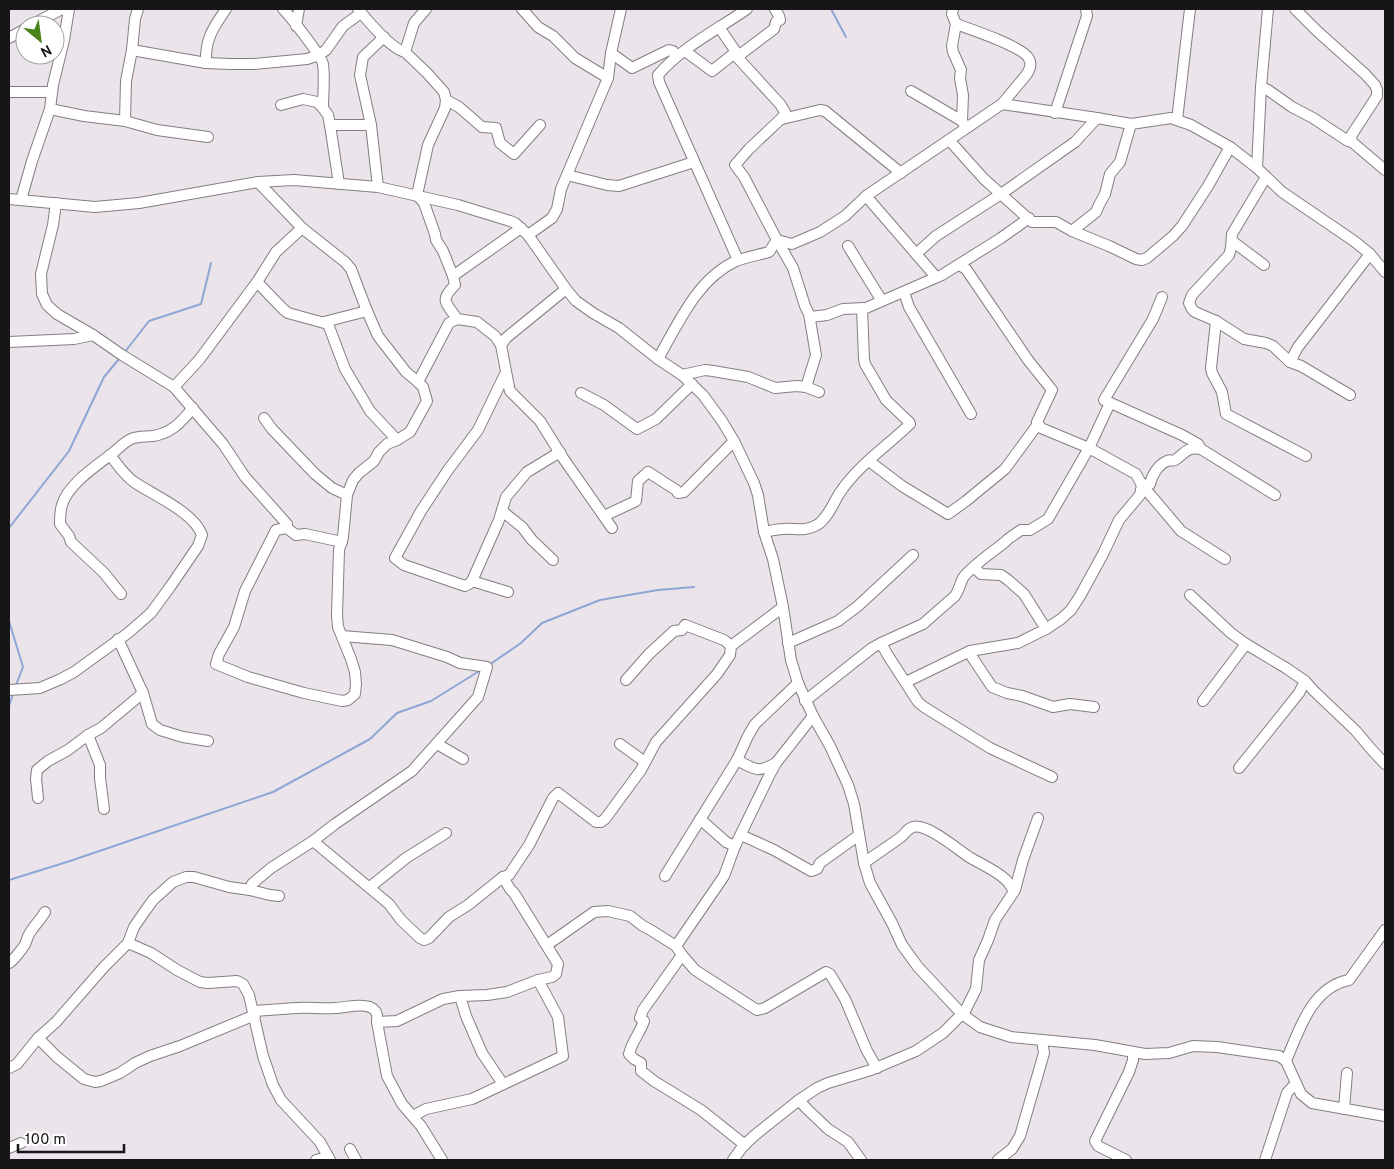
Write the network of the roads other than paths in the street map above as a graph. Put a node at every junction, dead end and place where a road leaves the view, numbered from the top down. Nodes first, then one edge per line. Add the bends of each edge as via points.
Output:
1 (62, 9) edge
2 (69, 9) edge
3 (138, 9) edge
4 (226, 9) edge
5 (283, 9) edge
6 (299, 9) edge
7 (426, 9) edge
8 (522, 9) edge
9 (621, 9) edge
10 (746, 9) edge
11 (775, 9) edge
12 (954, 9) edge
13 (1086, 9) edge
14 (1190, 9) edge
15 (1268, 9) edge
16 (1295, 9) edge
17 (360, 11) edge
18 (50, 15) edge
19 (956, 24) junction
20 (296, 26) junction
21 (719, 27) junction
22 (384, 37) junction
23 (132, 50) junction
24 (685, 51) junction
25 (405, 52) junction
26 (611, 53) junction
27 (736, 54) junction
28 (319, 55) junction
29 (676, 57) junction
30 (206, 63) junction
31 (608, 78) junction
32 (1260, 88) junction
33 (911, 91) dead end
34 (9, 92) edge
35 (52, 92) junction
36 (446, 100) junction
37 (1002, 104) junction
38 (280, 105) dead end
39 (323, 108) junction
40 (50, 109) junction
41 (1055, 113) junction
42 (1097, 118) junction
43 (782, 119) junction
44 (1177, 120) junction
45 (125, 121) junction
46 (964, 124) junction
47 (1130, 124) junction
48 (330, 125) junction
49 (371, 125) junction
50 (540, 125) dead end
51 (208, 137) dead end
52 (949, 140) junction
53 (1352, 142) junction
54 (1230, 148) junction
55 (694, 162) junction
56 (1257, 168) junction
57 (1385, 170) edge
58 (901, 173) junction
59 (567, 174) junction
60 (1266, 177) junction
61 (258, 182) junction
62 (339, 184) junction
63 (378, 187) junction
64 (1001, 194) junction
65 (417, 195) junction
66 (866, 196) junction
67 (9, 199) edge
68 (21, 200) junction
69 (56, 203) junction
70 (1029, 218) junction
71 (302, 228) junction
72 (524, 232) junction
73 (1072, 232) junction
74 (777, 240) junction
75 (1232, 241) junction
76 (848, 246) dead end
77 (916, 254) junction
78 (1370, 254) junction
79 (738, 260) junction
80 (959, 265) junction
81 (1264, 265) dead end
82 (1385, 272) edge
83 (453, 276) junction
84 (936, 277) junction
85 (257, 282) junction
86 (566, 290) junction
87 (904, 292) junction
88 (1162, 297) dead end
89 (882, 301) junction
90 (862, 308) junction
91 (367, 311) junction
92 (810, 317) junction
93 (457, 319) junction
94 (1216, 321) junction
95 (324, 322) junction
96 (93, 335) junction
97 (9, 342) edge
98 (501, 344) junction
99 (658, 359) junction
100 (1290, 362) junction
101 (506, 372) junction
102 (682, 375) junction
103 (418, 382) junction
104 (692, 384) junction
105 (174, 387) junction
106 (806, 387) junction
107 (819, 392) dead end
108 (581, 393) dead end
109 (1350, 395) dead end
110 (1110, 403) junction
111 (193, 408) junction
112 (971, 414) dead end
113 (264, 418) dead end
114 (1038, 424) junction
115 (397, 440) junction
116 (734, 441) junction
117 (1089, 448) junction
118 (1201, 449) junction
119 (560, 452) junction
120 (110, 455) junction
121 (1306, 456) dead end
122 (869, 461) junction
123 (1142, 485) junction
124 (347, 495) junction
125 (1275, 495) dead end
126 (502, 511) junction
127 (604, 516) junction
128 (287, 528) junction
129 (612, 528) dead end
130 (764, 532) junction
131 (342, 542) junction
132 (913, 555) dead end
133 (1225, 559) dead end
134 (553, 560) dead end
135 (974, 567) junction
136 (472, 581) junction
137 (508, 592) dead end
138 (121, 594) dead end
139 (1190, 595) dead end
140 (783, 607) junction
141 (1046, 629) junction
142 (342, 636) junction
143 (118, 639) junction
144 (788, 643) junction
145 (881, 643) junction
146 (1246, 644) junction
147 (731, 646) junction
148 (970, 651) junction
149 (626, 680) dead end
150 (1305, 681) junction
151 (906, 682) junction
152 (798, 683) junction
153 (9, 690) edge
154 (143, 693) junction
155 (805, 701) junction
156 (1203, 701) dead end
157 (1094, 707) dead end
158 (812, 716) junction
159 (88, 735) junction
160 (208, 740) dead end
161 (438, 744) junction
162 (620, 744) dead end
163 (463, 759) dead end
164 (737, 760) junction
165 (645, 762) junction
166 (776, 763) junction
167 (1385, 764) edge
168 (1239, 768) dead end
169 (1052, 777) dead end
170 (38, 798) dead end
171 (104, 809) dead end
172 (1038, 818) dead end
173 (700, 819) junction
174 (446, 833) dead end
175 (741, 835) junction
176 (859, 835) junction
177 (313, 841) junction
178 (735, 846) junction
179 (864, 863) junction
180 (665, 876) dead end
181 (503, 877) junction
182 (370, 887) junction
183 (250, 890) junction
184 (1014, 891) junction
185 (279, 896) dead end
186 (46, 912) dead end
187 (1385, 930) edge
188 (128, 942) junction
189 (547, 945) junction
190 (679, 951) junction
191 (9, 963) edge
192 (538, 980) junction
193 (460, 996) junction
194 (254, 1013) junction
195 (962, 1014) junction
196 (378, 1022) junction
197 (38, 1038) junction
198 (1042, 1040) junction
199 (1132, 1052) junction
200 (1286, 1061) junction
201 (9, 1068) edge
202 (877, 1068) junction
203 (1347, 1073) dead end
204 (503, 1084) junction
205 (1296, 1084) junction
206 (800, 1100) junction
207 (1344, 1109) junction
208 (413, 1116) junction
209 (1385, 1116) edge
210 (21, 1144) dead end
211 (745, 1145) junction
212 (9, 1148) edge
213 (350, 1149) dead end
214 (329, 1159) edge
215 (316, 1160) edge
216 (356, 1160) edge
217 (442, 1160) edge
218 (733, 1160) edge
219 (860, 1160) edge
220 (998, 1160) edge
221 (1126, 1160) edge
222 (1265, 1160) edge

1 - 18 street
2 - 35 street
3 - 23 street
4 - 30 street via 211,32
5 - 20 street
6 - 20 street
7 - 25 street via 414,23
8 - 31 street via 575,58
9 - 26 street
10 - 21 street
11 - 27 street via 780,20 774,29
12 - 19 street via 952,14
13 - 41 street via 1088,16
14 - 44 street
15 - 32 street
16 - 53 street via 1375,85 1377,96 1352,136
17 - 22 street
17 - 28 street
19 - 37 street via 1029,57 1031,63 1027,74
19 - 46 street via 952,46 961,70
20 - 28 street
21 - 24 street
21 - 27 street
22 - 25 street via 399,51
22 - 49 street via 363,57 360,75
23 - 30 street
23 - 45 street via 126,81
24 - 27 street via 712,71
24 - 29 street
25 - 36 street via 444,92
26 - 29 street via 632,68 669,50
26 - 31 street
27 - 43 street via 780,104 785,112
28 - 30 street via 254,64
28 - 39 street via 323,62
29 - 55 street via 658,75 659,82
31 - 59 street
32 - 53 street
32 - 56 street
33 - 46 street
34 - 35 street
35 - 40 street
36 - 50 street via 482,127 496,128 500,143 514,154
36 - 65 street via 428,145
37 - 41 street
37 - 46 street
38 - 39 street via 303,99 317,102
39 - 48 street
40 - 45 street
40 - 68 street
41 - 42 street
42 - 47 street
42 - 64 street via 1075,142
43 - 58 street via 824,111
43 - 74 street via 735,165
44 - 47 street via 1171,118
44 - 54 street
45 - 51 street via 157,130
46 - 52 street
47 - 73 street via 1120,162 1110,174 1096,212
48 - 49 street
48 - 62 street
49 - 63 street
52 - 58 street
52 - 64 street
53 - 57 street
54 - 56 street
54 - 73 street via 1182,226 1147,258 1136,259
55 - 59 street via 619,186
55 - 79 street
56 - 60 street
58 - 66 street
59 - 72 street via 552,218
60 - 75 street via 1232,234
60 - 78 street via 1282,192
61 - 62 street via 294,180
61 - 69 street via 139,203 96,207
61 - 71 street
62 - 63 street
63 - 65 street
64 - 70 street
64 - 77 street via 936,236
65 - 72 street via 510,221
65 - 83 street via 424,203 436,240
66 - 74 street via 845,216 820,232 792,244
66 - 77 street
67 - 68 street
68 - 69 street
69 - 96 street via 41,274 42,294 47,305 57,314
70 - 73 street via 1032,222 1056,222
70 - 80 street
71 - 85 street via 276,252
71 - 91 street via 351,269
72 - 83 street
72 - 86 street
74 - 79 street via 769,252
74 - 92 street via 793,268
75 - 81 street
75 - 94 street via 1228,255 1192,294 1189,303 1195,312
76 - 89 street
77 - 84 street
78 - 82 street
78 - 100 street
79 - 99 street via 710,279 692,300
80 - 84 street
80 - 114 street via 966,269 1052,390
83 - 93 street via 455,286 445,300
84 - 87 street
85 - 95 street via 288,313
85 - 105 street via 200,360
86 - 98 street
86 - 99 street via 576,301 619,328
87 - 89 street
87 - 112 street via 909,308
88 - 110 street via 1153,319 1104,400
89 - 90 street
90 - 92 street
90 - 122 street via 865,364 886,400 910,424
91 - 95 street
91 - 103 street via 378,336
92 - 106 street via 816,355
93 - 98 street via 477,322
93 - 103 street via 450,323
94 - 100 street via 1244,340 1273,346
94 - 121 street via 1211,368 1222,392 1226,414
95 - 115 street via 328,324 345,369 370,411
96 - 97 street
96 - 105 street
98 - 101 street
99 - 102 street
100 - 109 street
101 - 119 street via 510,391 540,420
101 - 136 street via 478,430 421,511 395,558 465,586
102 - 104 street
102 - 106 street via 713,370 748,377 775,388
103 - 115 street via 427,401 410,432
104 - 108 street via 656,419 637,429
104 - 116 street via 712,406
105 - 111 street
106 - 107 street
110 - 117 street
110 - 118 street via 1182,435
111 - 120 street via 173,429 131,439
111 - 128 street via 284,520
113 - 124 street via 315,474
114 - 117 street via 1044,431
114 - 122 street via 1005,468 948,514
115 - 124 street via 387,444 359,473
116 - 127 street via 684,492 678,493 648,472 638,480 636,500
116 - 130 street via 758,494
117 - 123 street via 1136,474
117 - 135 street via 1048,518 1030,530 1021,530
118 - 123 street via 1187,450 1174,460 1166,461 1156,470 1150,484
118 - 125 street
119 - 126 street via 527,472 506,496
119 - 127 street
120 - 138 street via 88,471 66,497 60,524 72,542
120 - 143 street via 127,476 179,509 202,535 186,566 150,613
122 - 130 street via 846,484 822,522 806,529 784,528
123 - 133 street via 1181,531
123 - 141 street via 1140,495 1119,520 1071,610
124 - 131 street
126 - 134 street
126 - 136 street
127 - 129 street
128 - 131 street via 296,535
128 - 142 street via 276,530 244,591 234,627 216,664 304,693 348,700 355,694 355,672
130 - 140 street
131 - 142 street via 337,615
132 - 144 street via 838,621
135 - 141 street via 982,574 1008,580 1024,594
135 - 145 street via 963,577 955,596 923,624
136 - 137 street
139 - 146 street
140 - 144 street
140 - 147 street
141 - 148 street via 1018,643
142 - 161 street via 392,640 460,663 487,667 478,697
143 - 153 street via 60,679 40,688
143 - 154 street
144 - 152 street
145 - 151 street
145 - 155 street
146 - 150 street
146 - 156 street
147 - 149 street via 724,640 684,625 682,630 674,632 655,648
147 - 165 street via 730,655 717,674 660,737
148 - 151 street
148 - 157 street via 992,687 1053,707 1070,704
150 - 167 street
150 - 168 street
151 - 169 street via 924,707 990,748
152 - 155 street
152 - 164 street via 755,724
154 - 159 street
154 - 160 street via 152,724 160,730
155 - 158 street
158 - 166 street
158 - 176 street via 848,785
159 - 170 street via 37,770
159 - 171 street via 100,765
161 - 163 street
161 - 177 street via 409,774
162 - 165 street
164 - 166 street via 757,770
164 - 173 street
165 - 181 street via 601,822 596,822 558,793 529,845 509,875
166 - 175 street
172 - 184 street
173 - 178 street
173 - 180 street
174 - 182 street via 406,858
175 - 176 street via 811,871
175 - 178 street
176 - 179 street
177 - 182 street
177 - 183 street via 271,868 252,884
178 - 190 street via 724,876
179 - 184 street via 911,827 918,826 942,837 1007,880
179 - 195 street via 870,883 902,945
181 - 182 street via 424,940 400,920 389,904
181 - 189 street
183 - 185 street
183 - 188 street via 194,877 179,879 153,900 134,927
184 - 195 street via 995,920 978,960 976,990
186 - 191 street via 31,931 26,944
187 - 200 street via 1350,980 1339,982 1315,1001 1304,1018
188 - 194 street via 200,982 238,981 249,995
188 - 197 street
189 - 190 street via 594,912 604,910 630,916
189 - 192 street via 558,970 552,978
190 - 202 street via 695,970 756,1010 765,1008 826,972 830,974
190 - 211 street via 643,1010 640,1018 644,1021 628,1054 641,1063 641,1071
192 - 193 street via 507,992
192 - 204 street via 558,1017 563,1056
193 - 196 street via 443,999 397,1021
193 - 204 street via 482,1053
194 - 196 street via 368,1006 376,1011
194 - 197 street via 95,1082 84,1079
194 - 214 street via 264,1061 276,1092 320,1142
195 - 198 street via 980,1027 1011,1037
195 - 202 street via 931,1042
196 - 208 street via 387,1076 402,1104
197 - 201 street via 17,1064
198 - 199 street
198 - 220 street via 1044,1053 1020,1136 1012,1150
199 - 200 street via 1169,1053 1193,1046 1217,1047 1279,1056
199 - 221 street via 1129,1072 1095,1141 1098,1146
200 - 205 street
202 - 206 street via 828,1083
203 - 207 street
204 - 208 street via 472,1098 426,1109
205 - 207 street via 1300,1094 1312,1103
205 - 222 street via 1287,1093
206 - 211 street
206 - 219 street via 828,1129 848,1142
207 - 209 street
208 - 217 street
210 - 212 street
211 - 218 street
213 - 216 street
214 - 215 street

